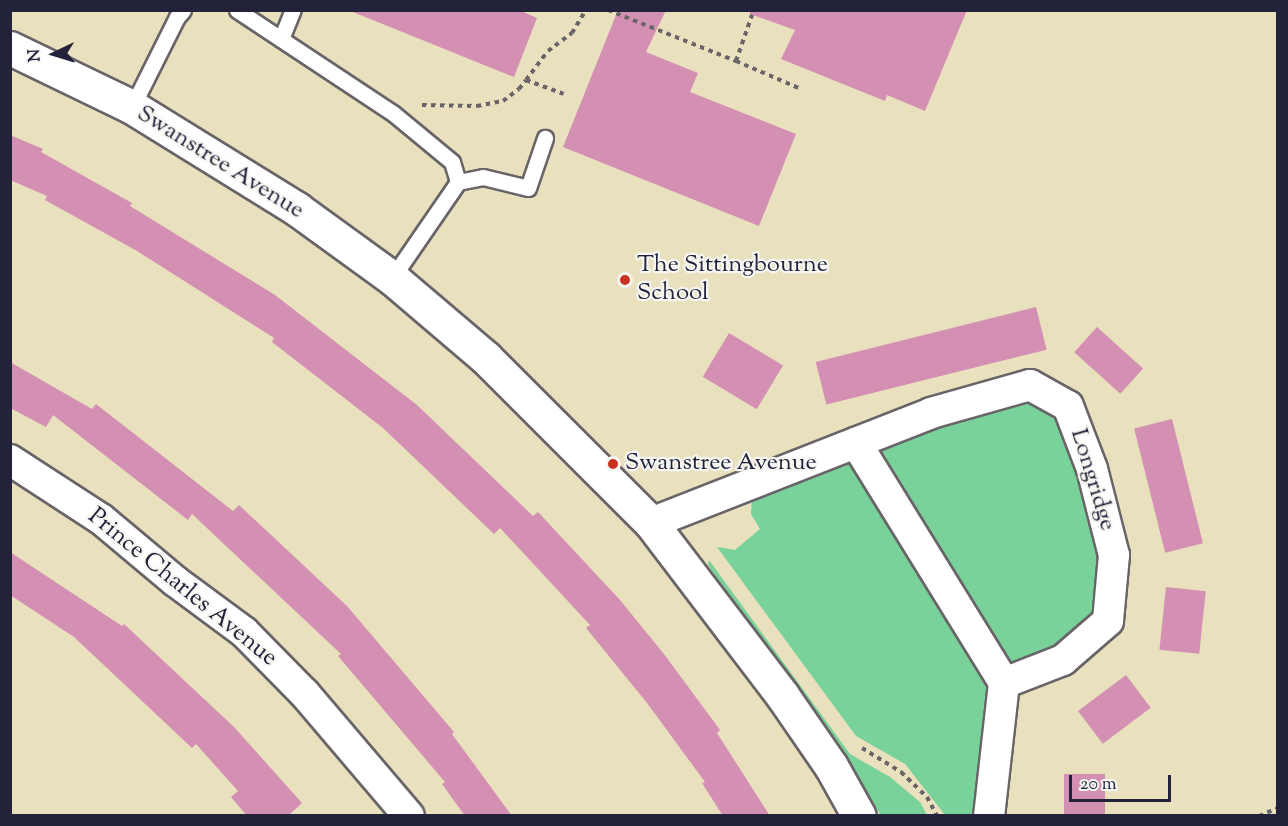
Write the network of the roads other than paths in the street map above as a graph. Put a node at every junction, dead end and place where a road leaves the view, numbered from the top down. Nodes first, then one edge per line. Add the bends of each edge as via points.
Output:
1 (183, 10) edge
2 (237, 10) edge
3 (293, 10) edge
4 (281, 39) junction
5 (10, 48) edge
6 (132, 107) junction
7 (544, 138) dead end
8 (458, 182) junction
9 (392, 278) junction
10 (856, 443) junction
11 (10, 460) edge
12 (651, 523) junction
13 (1004, 683) junction
14 (408, 816) edge
15 (859, 816) edge
16 (989, 816) edge

1 - 6 lane
2 - 4 lane
3 - 4 lane
4 - 8 lane via 394,114 452,162
5 - 6 street, Swanstree Avenue
6 - 9 street, Swanstree Avenue via 297,209
7 - 8 lane via 528,188 483,177
8 - 9 lane
9 - 12 street, Swanstree Avenue via 486,358
10 - 12 street, Longridge
10 - 13 street
10 - 13 street, Longridge via 931,413 1030,385 1068,406 1092,469 1114,555 1108,621 1063,660
11 - 14 street, Prince Charles Avenue via 101,519 243,632 305,694
12 - 15 street, Swanstree Avenue via 782,695 831,766
13 - 16 street

